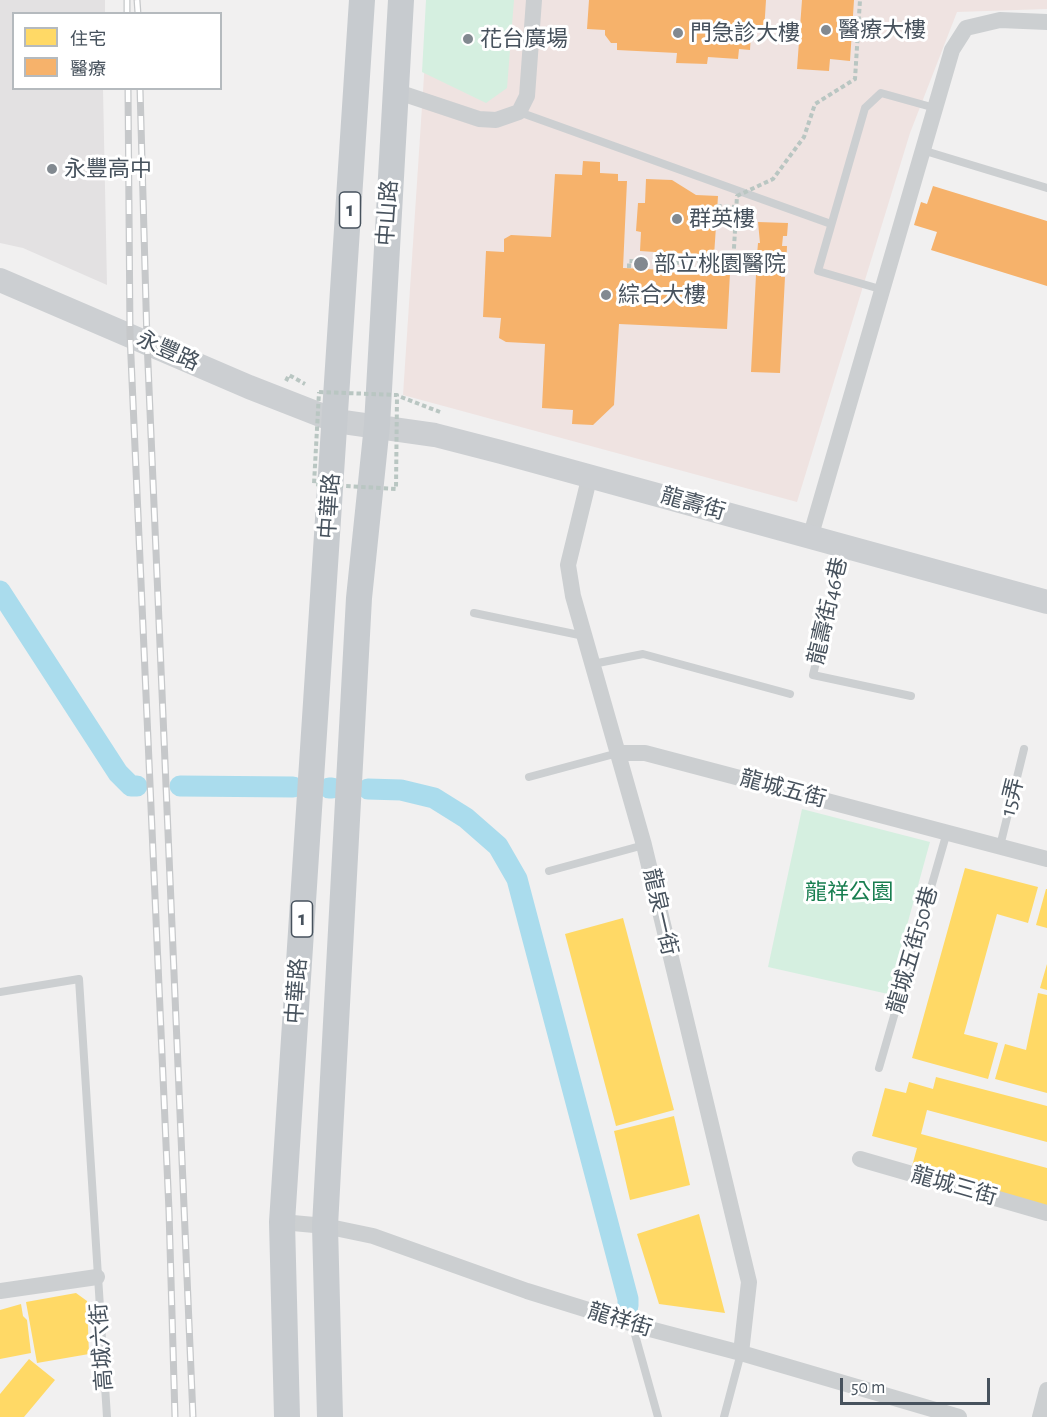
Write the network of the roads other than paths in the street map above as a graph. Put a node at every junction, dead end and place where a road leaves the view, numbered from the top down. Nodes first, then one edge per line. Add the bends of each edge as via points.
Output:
1 (362, 0) edge
2 (401, 0) edge
3 (534, 0) edge
4 (1047, 22) edge
5 (395, 92) junction
6 (935, 108) junction
7 (519, 112) junction
8 (922, 150) junction
9 (1047, 188) edge
10 (831, 224) junction
11 (0, 280) edge
12 (880, 289) junction
13 (336, 421) junction
14 (377, 425) junction
15 (590, 475) junction
16 (810, 538) junction
17 (843, 547) junction
18 (1047, 602) edge
19 (474, 613) dead end
20 (585, 636) junction
21 (592, 664) junction
22 (790, 694) dead end
23 (910, 696) dead end
24 (1024, 749) dead end
25 (618, 753) junction
26 (529, 777) dead end
27 (947, 832) junction
28 (644, 845) junction
29 (1000, 846) junction
30 (1047, 859) edge
31 (549, 871) dead end
32 (0, 992) edge
33 (879, 1068) dead end
34 (860, 1159) dead end
35 (1047, 1213) edge
36 (282, 1222) junction
37 (325, 1226) junction
38 (97, 1277) junction
39 (0, 1291) edge
40 (632, 1324) junction
41 (741, 1353) junction
42 (1047, 1390) edge
43 (107, 1417) edge
44 (287, 1417) edge
45 (330, 1417) edge
46 (658, 1417) edge
47 (723, 1417) edge
48 (959, 1417) edge
49 (1040, 1417) edge

1 - 13 main road, 中山路 / 1
2 - 5 main road, 中山路 / 1
3 - 7 street via 527,96
4 - 6 street via 1000,20 966,28 952,50
5 - 7 street via 479,118 496,120
5 - 14 main road, 中山路 / 1
6 - 8 street
6 - 10 lane via 881,93 865,108
7 - 10 lane
8 - 9 lane
8 - 12 street
10 - 12 lane via 818,271
11 - 13 street, 永豐路
12 - 16 street
13 - 14 street, 龍壽街
13 - 36 main road, 中華路 / 1
14 - 15 street, 龍壽街 via 435,435
14 - 37 main road, 中華路 / 1 via 360,598
15 - 16 street, 龍壽街
15 - 20 street, 龍泉一街 via 568,565
16 - 17 street, 龍壽街
17 - 18 street, 龍壽街
17 - 23 lane, 龍壽街46巷 via 813,675
19 - 20 lane
20 - 21 street, 龍泉一街
21 - 22 lane via 643,654
21 - 25 street, 龍泉一街
24 - 29 lane, 15弄
25 - 26 lane
25 - 27 street, 龍城五街 via 645,753
25 - 28 street, 龍泉一街
27 - 29 street, 龍城五街
27 - 33 lane, 龍城五街50巷
28 - 31 lane
28 - 41 street, 龍泉一街 via 749,1282
29 - 30 street, 龍城五街
32 - 38 lane, 高城六街 via 79,979
34 - 35 street, 龍城三街
36 - 37 street, 龍祥街
36 - 44 main road, 中華路 / 1
37 - 40 street, 龍祥街 via 373,1236
37 - 45 main road, 中華路 / 1
38 - 39 street
38 - 43 lane, 高城六街
40 - 41 street, 龍祥街
40 - 46 lane
41 - 47 lane
41 - 48 street, 龍祥街
42 - 49 street

